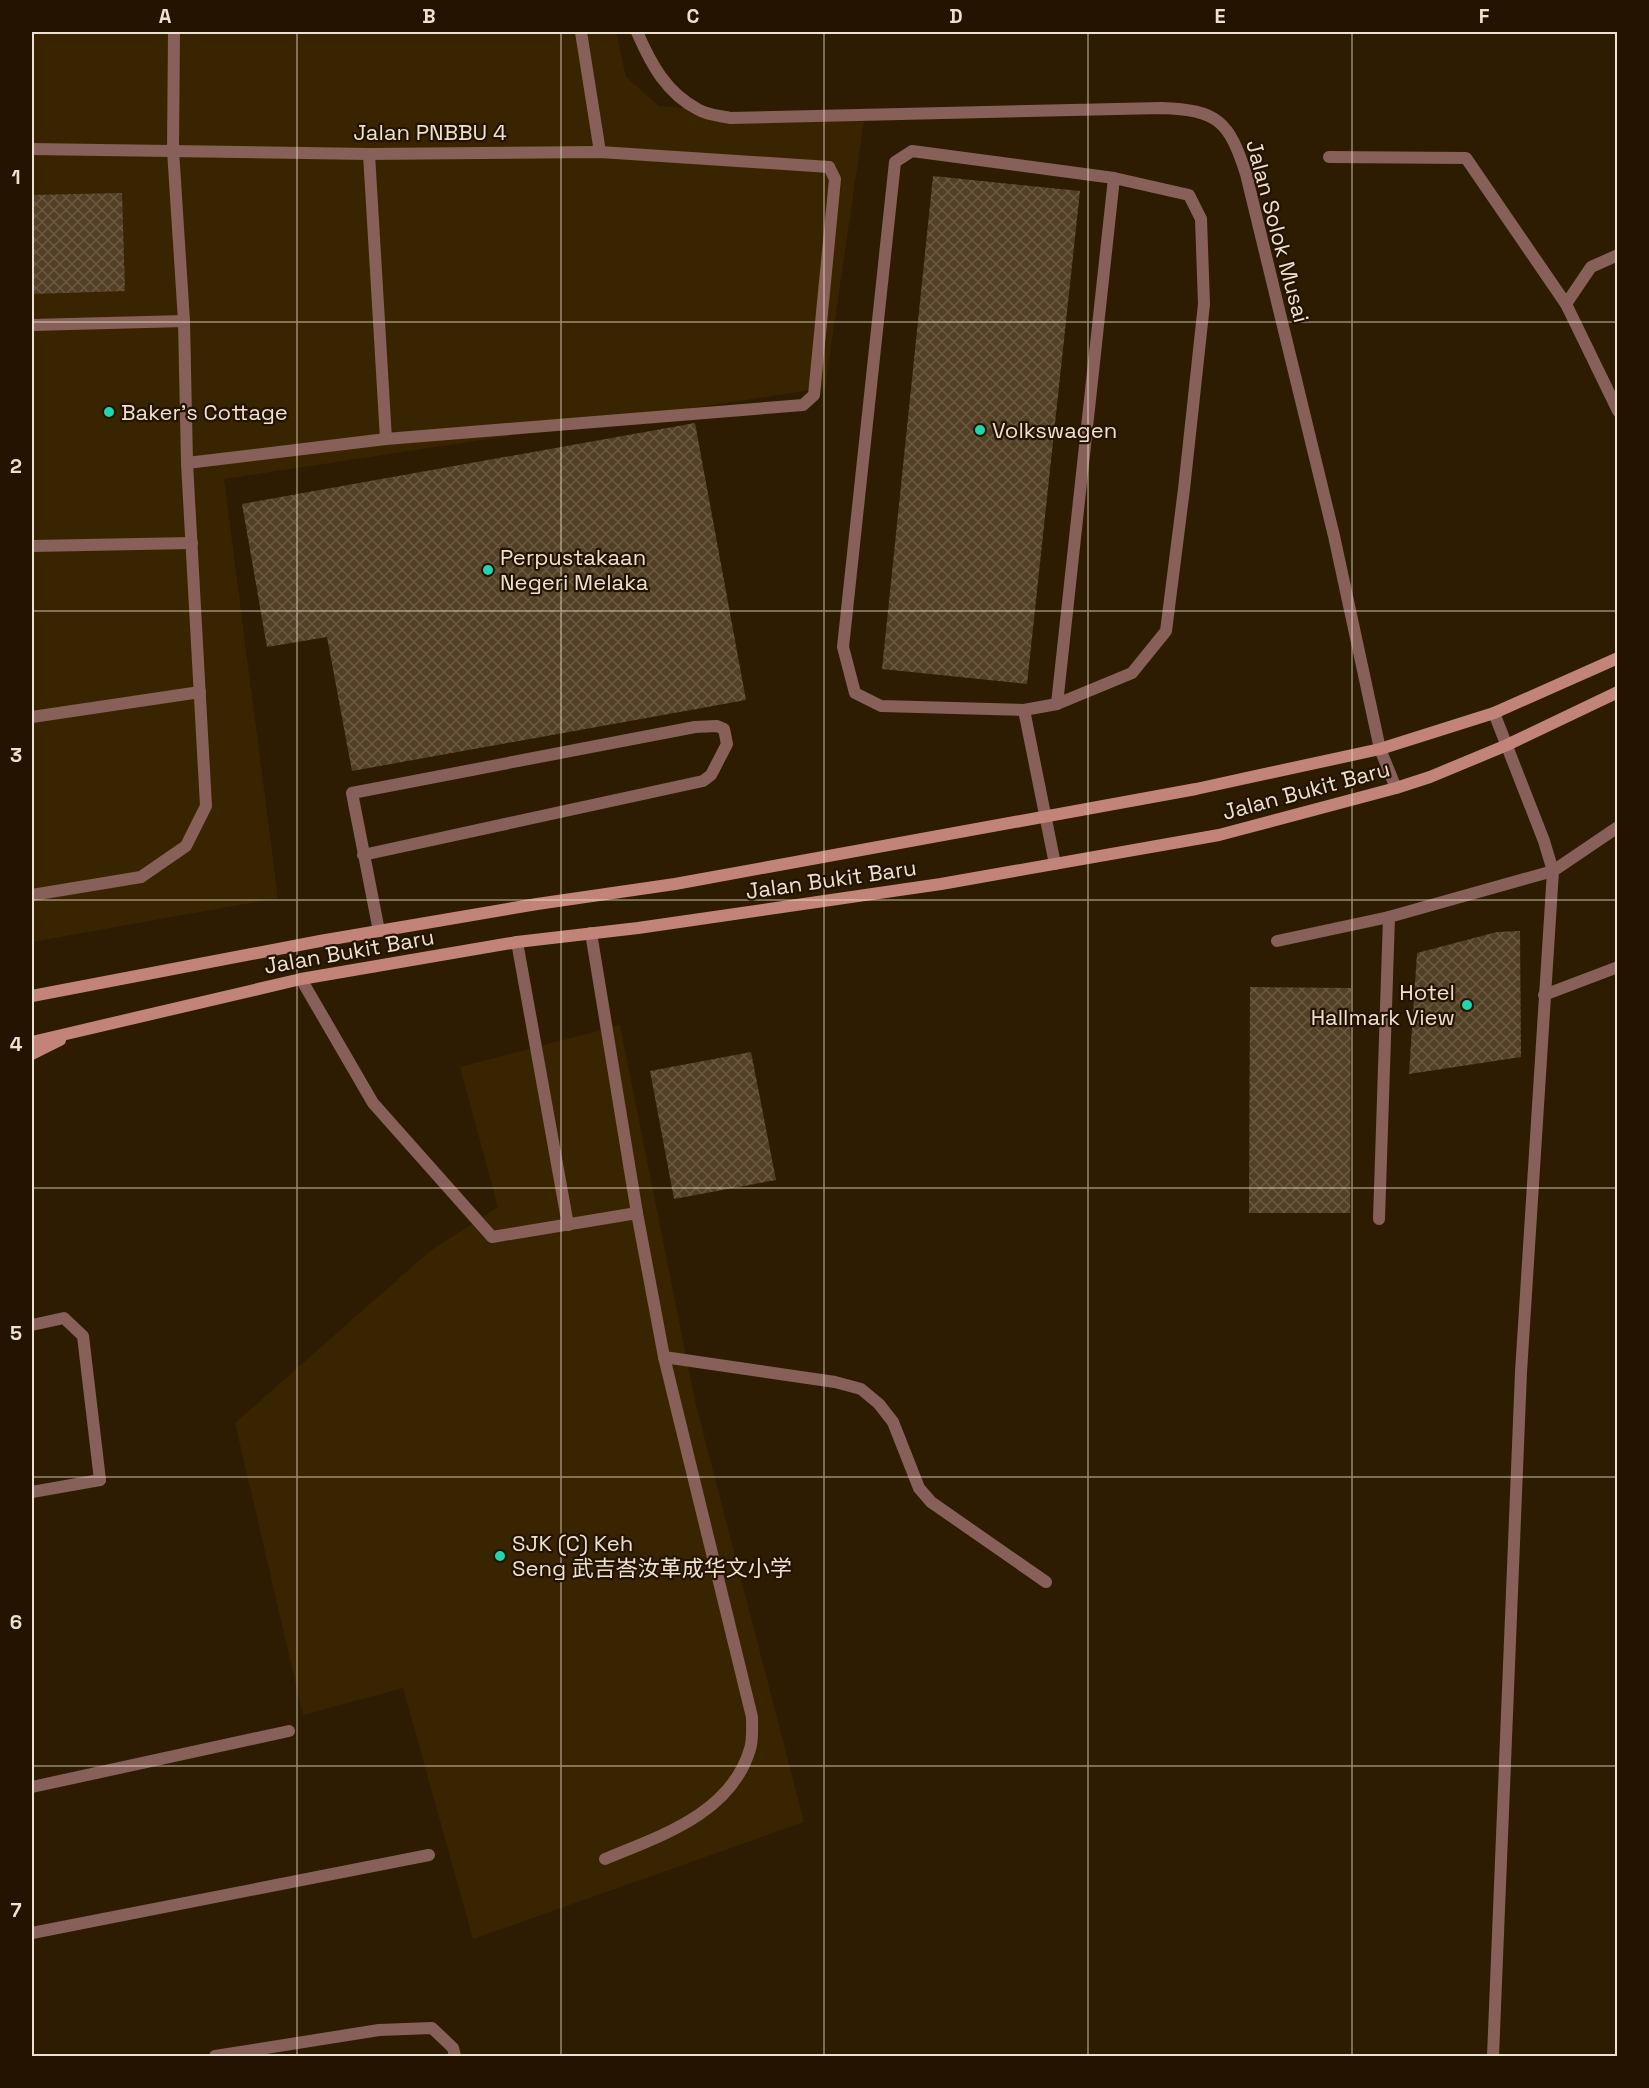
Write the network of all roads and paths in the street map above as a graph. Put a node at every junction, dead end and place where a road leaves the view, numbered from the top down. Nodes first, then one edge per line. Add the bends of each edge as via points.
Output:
1 (174, 32) edge
2 (581, 32) edge
3 (637, 32) edge
4 (32, 148) edge
5 (173, 150) junction
6 (600, 153) junction
7 (369, 154) junction
8 (1329, 156) dead end
9 (1114, 178) junction
10 (1617, 255) edge
11 (1566, 304) junction
12 (184, 321) junction
13 (32, 325) edge
14 (1617, 411) edge
15 (386, 439) junction
16 (187, 463) junction
17 (192, 543) junction
18 (32, 546) edge
19 (1617, 658) edge
20 (200, 692) junction
21 (1617, 692) edge
22 (1057, 704) junction
23 (1024, 710) junction
24 (1494, 713) junction
25 (32, 717) edge
26 (1507, 745) junction
27 (1380, 749) junction
28 (1396, 788) junction
29 (1046, 816) junction
30 (1617, 827) edge
31 (363, 855) junction
32 (1055, 864) junction
33 (1553, 871) junction
34 (32, 895) edge
35 (1389, 917) junction
36 (379, 931) junction
37 (591, 933) junction
38 (1277, 941) dead end
39 (517, 942) junction
40 (1617, 967) edge
41 (301, 979) junction
42 (1544, 995) junction
43 (32, 996) edge
44 (86, 1029) junction
45 (32, 1042) edge
46 (32, 1054) edge
47 (638, 1214) junction
48 (1379, 1219) dead end
49 (568, 1225) junction
50 (32, 1325) edge
51 (664, 1357) junction
52 (32, 1492) edge
53 (1046, 1582) dead end
54 (289, 1731) dead end
55 (32, 1787) edge
56 (429, 1855) dead end
57 (605, 1859) dead end
58 (32, 1933) edge
59 (215, 2056) edge
60 (455, 2056) edge
61 (1493, 2056) edge

1 - 5 street
2 - 6 street
3 - 27 street, Jalan Solok Musai via 650,63 671,90 700,111 730,118 1161,108 1213,116 1229,130 1246,174 1334,536
4 - 5 street, Jalan PNBBU 4
5 - 7 street, Jalan PNBBU 4
5 - 12 street
6 - 7 street, Jalan PNBBU 4
6 - 15 street, Jalan PNBBU 4 via 829,167 835,179 814,395 803,405
7 - 15 street
8 - 11 street via 1466,158
9 - 22 street
9 - 22 street via 1190,195 1201,219 1204,304 1166,631 1132,673
9 - 23 street via 912,151 895,162 843,647 855,693 881,706
10 - 11 street via 1591,267
11 - 14 street
12 - 13 street
12 - 16 street
15 - 16 street
16 - 17 street
17 - 18 street
17 - 20 street
19 - 24 main road, Jalan Bukit Baru
20 - 25 street
20 - 34 street via 206,806 186,846 141,877
21 - 26 main road, Jalan Bukit Baru
22 - 23 street
23 - 29 street
24 - 26 street
24 - 27 main road, Jalan Bukit Baru
26 - 28 main road, Jalan Bukit Baru
26 - 33 street
27 - 28 street, Jalan Solok Musai
27 - 29 main road, Jalan Bukit Baru via 1196,789
28 - 32 main road, Jalan Bukit Baru via 1219,835
29 - 32 street
29 - 36 main road, Jalan Bukit Baru via 675,884
30 - 33 street
31 - 31 street via 352,793 695,727 724,729 727,744 711,776 703,781
31 - 36 street
32 - 37 main road, Jalan Bukit Baru via 941,884
33 - 35 street
33 - 42 street
35 - 38 street
35 - 48 street
36 - 43 main road, Jalan Bukit Baru
37 - 39 main road, Jalan Bukit Baru
37 - 47 street
39 - 41 main road, Jalan Bukit Baru
39 - 49 street
40 - 42 street
41 - 44 main road, Jalan Bukit Baru
41 - 49 street via 373,1103 492,1237
42 - 61 street via 1520,1384
44 - 45 main road, Jalan Bukit Baru
44 - 46 main road
47 - 49 street
47 - 51 street
50 - 52 street via 64,1318 83,1336 100,1480
51 - 53 street via 861,1389 893,1422 919,1488 930,1502
51 - 57 street via 752,1717 750,1749 737,1778 717,1801 683,1826
54 - 55 street
56 - 58 street
59 - 60 street via 379,2030 432,2028 453,2048

